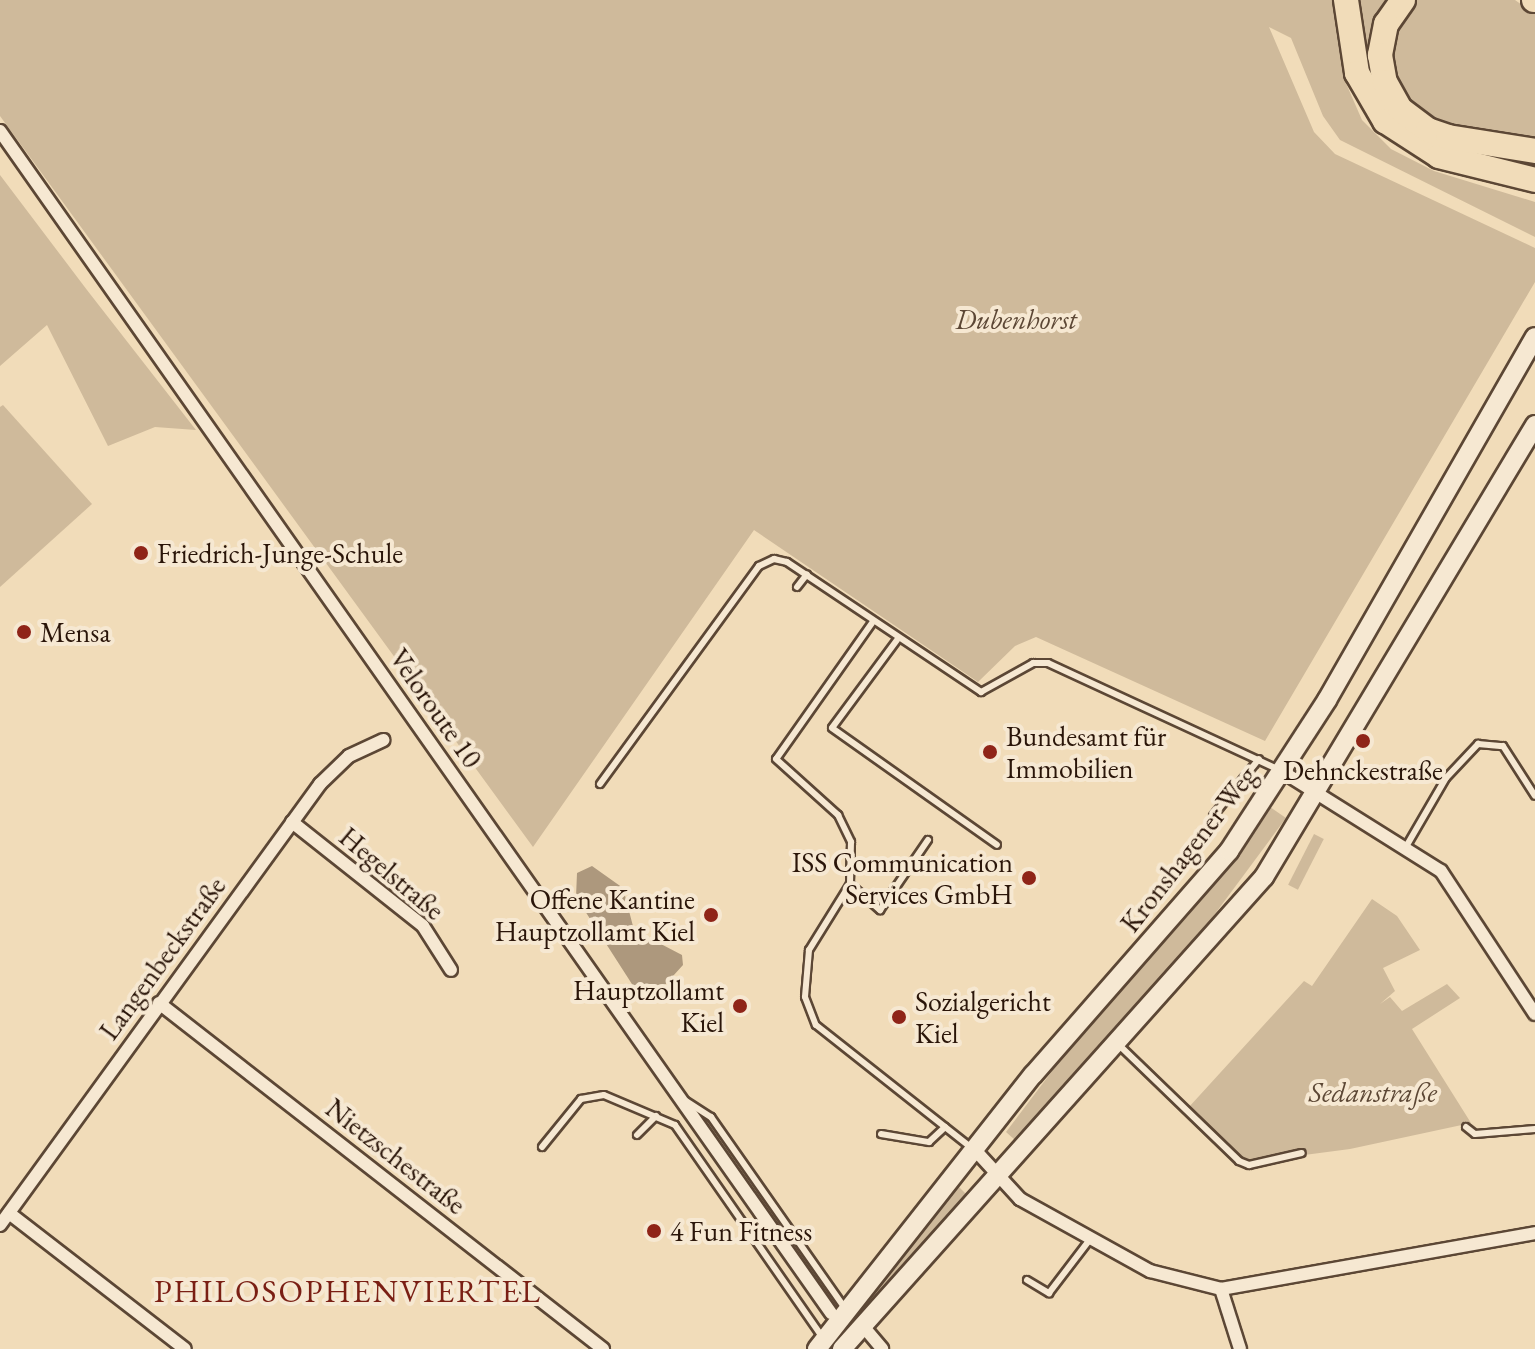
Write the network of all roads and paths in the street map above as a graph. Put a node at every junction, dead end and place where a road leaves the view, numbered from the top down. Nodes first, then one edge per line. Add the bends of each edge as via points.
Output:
1 (1346, 0) edge
2 (1403, 0) edge
3 (0, 131) edge
4 (1535, 151) edge
5 (1535, 180) edge
6 (1535, 337) edge
7 (1535, 425) edge
8 (807, 574) junction
9 (797, 587) dead end
10 (872, 623) junction
11 (897, 640) junction
12 (383, 740) dead end
13 (1259, 759) junction
14 (1283, 772) junction
15 (600, 784) dead end
16 (1319, 794) junction
17 (1535, 796) edge
18 (1213, 816) dead end
19 (292, 822) junction
20 (928, 840) dead end
21 (997, 845) dead end
22 (1407, 845) junction
23 (850, 884) junction
24 (451, 970) dead end
25 (159, 1003) junction
26 (1535, 1014) edge
27 (1116, 1043) junction
28 (656, 1116) junction
29 (945, 1127) junction
30 (1466, 1127) dead end
31 (1535, 1129) edge
32 (881, 1134) dead end
33 (637, 1135) dead end
34 (542, 1147) dead end
35 (976, 1151) junction
36 (1302, 1153) dead end
37 (995, 1174) junction
38 (9, 1213) junction
39 (0, 1225) edge
40 (1535, 1233) edge
41 (1091, 1238) junction
42 (1027, 1280) dead end
43 (1221, 1289) junction
44 (840, 1313) junction
45 (863, 1326) junction
46 (821, 1345) edge
47 (185, 1349) edge
48 (603, 1349) edge
49 (842, 1349) edge
50 (882, 1349) edge
51 (1240, 1349) edge

1 - 5 highway via 1357,73 1385,121 1439,156
2 - 4 highway via 1386,24 1380,55 1385,82 1400,109 1428,130 1448,137
3 - 44 street, Veloroute 10 via 677,1094
6 - 14 main road, Kronshagener Weg
7 - 16 main road
8 - 9 lane
8 - 10 lane
8 - 15 lane via 774,559 759,566
10 - 11 lane
10 - 23 lane via 776,759 838,815 851,842
11 - 13 lane via 981,692 1033,663 1065,669
11 - 21 lane via 832,728
12 - 19 street, Langenbeckstraße via 339,764
13 - 14 lane
13 - 18 lane
14 - 16 street
14 - 35 main road, Kronshagener Weg via 1195,894 1033,1075
16 - 22 street
16 - 27 main road via 1235,913
17 - 22 lane via 1503,746 1478,744 1446,778
19 - 24 street, Hegelstraße via 423,926
19 - 25 street, Langenbeckstraße
20 - 23 lane via 880,910
22 - 26 street via 1441,871
23 - 29 lane via 809,950 805,997 816,1025
25 - 38 street, Langenbeckstraße
25 - 48 street, Nietzschestraße
27 - 36 lane via 1239,1161 1249,1165
27 - 37 main road
28 - 33 lane
28 - 34 lane via 604,1095 581,1099
28 - 46 lane via 675,1125
29 - 32 lane via 929,1142
29 - 35 lane
30 - 31 lane via 1475,1134
35 - 37 street
35 - 44 main road, Kronshagener Weg
37 - 41 street via 1020,1199
37 - 45 main road
38 - 39 street, Langenbeckstraße
38 - 47 street
40 - 43 street via 1317,1276
41 - 42 lane via 1049,1293
41 - 43 street via 1150,1271
43 - 51 street
44 - 46 main road, Kronshagener Weg
45 - 49 main road
45 - 50 street

